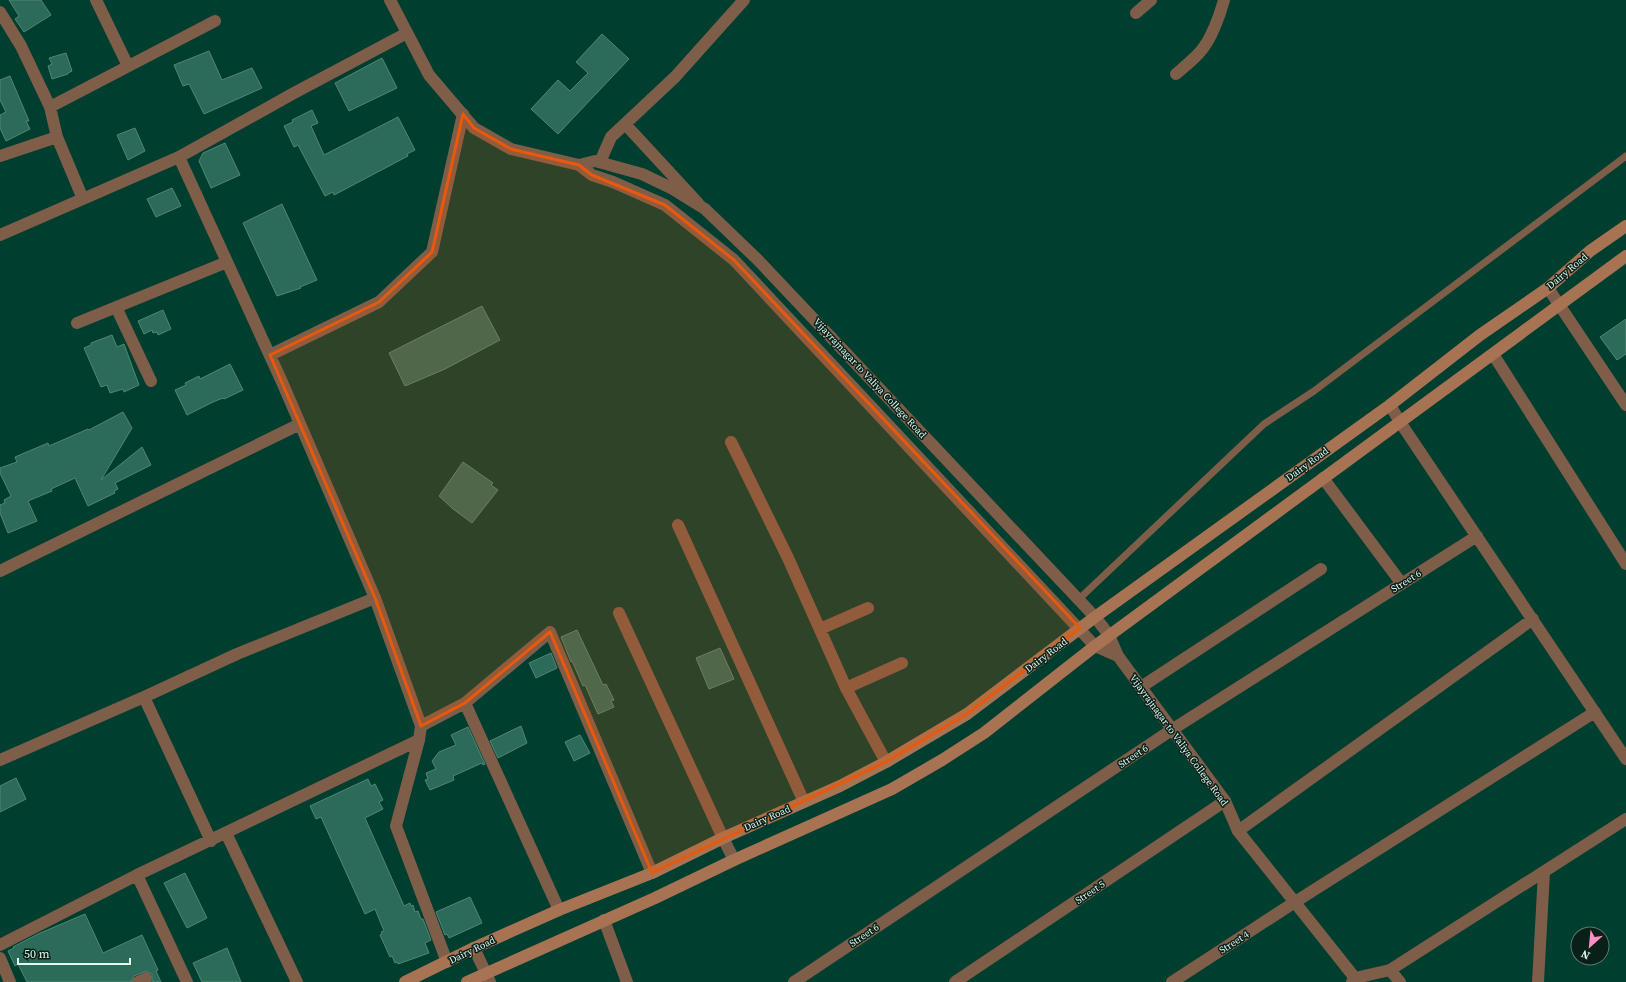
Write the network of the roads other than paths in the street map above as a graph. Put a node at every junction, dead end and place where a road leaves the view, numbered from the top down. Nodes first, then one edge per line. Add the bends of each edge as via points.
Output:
1 (96, 0) edge
2 (390, 0) edge
3 (744, 0) edge
4 (1151, 0) edge
5 (1224, 0) edge
6 (0, 12) edge
7 (1136, 13) dead end
8 (215, 21) dead end
9 (407, 33) junction
10 (128, 66) junction
11 (1176, 74) dead end
12 (50, 107) junction
13 (463, 114) junction
14 (625, 124) junction
15 (57, 138) junction
16 (0, 156) edge
17 (1626, 156) edge
18 (179, 157) junction
19 (600, 162) junction
20 (579, 165) junction
21 (83, 199) junction
22 (705, 209) junction
23 (1626, 226) edge
24 (0, 235) edge
25 (1626, 256) edge
26 (227, 262) junction
27 (1548, 288) junction
28 (1560, 305) junction
29 (116, 307) junction
30 (77, 323) dead end
31 (1493, 354) junction
32 (270, 355) junction
33 (151, 381) dead end
34 (1390, 405) junction
35 (1626, 405) edge
36 (1400, 422) junction
37 (300, 424) junction
38 (731, 442) dead end
39 (1323, 478) junction
40 (678, 525) dead end
41 (1477, 536) junction
42 (1626, 564) edge
43 (1321, 568) dead end
44 (0, 571) edge
45 (1402, 584) junction
46 (375, 598) junction
47 (1079, 600) junction
48 (868, 608) dead end
49 (619, 612) dead end
50 (1095, 617) junction
51 (1533, 619) junction
52 (1080, 628) junction
53 (820, 629) junction
54 (1109, 635) junction
55 (1095, 646) junction
56 (1118, 656) junction
57 (902, 663) dead end
58 (1141, 687) junction
59 (846, 688) junction
60 (144, 697) junction
61 (464, 703) junction
62 (1595, 712) junction
63 (421, 726) junction
64 (1173, 729) junction
65 (419, 740) junction
66 (1, 757) edge
67 (1626, 759) edge
68 (886, 762) junction
69 (1225, 801) junction
70 (804, 802) junction
71 (1626, 819) edge
72 (1238, 831) junction
73 (226, 833) junction
74 (723, 838) junction
75 (211, 841) junction
76 (734, 860) junction
77 (1544, 872) junction
78 (652, 873) junction
79 (137, 875) junction
80 (1295, 902) junction
81 (559, 910) junction
82 (604, 920) junction
83 (0, 945) edge
84 (474, 948) junction
85 (0, 958) edge
86 (447, 962) junction
87 (1390, 970) junction
88 (488, 977) edge
89 (1353, 980) edge
90 (10, 982) edge
91 (187, 982) edge
92 (297, 982) edge
93 (405, 982) edge
94 (467, 982) edge
95 (627, 982) edge
96 (794, 982) edge
97 (955, 982) edge
98 (1172, 982) edge
99 (1400, 982) edge
100 (1538, 982) edge

1 - 10 street
2 - 9 street, Vijayrajnagar to Valiya College Road
3 - 14 street via 675,77
4 - 7 street
5 - 11 street via 1206,43
6 - 12 street via 21,46
8 - 10 street
9 - 13 street, Vijayrajnagar to Valiya College Road via 430,75
9 - 18 street
10 - 12 street
12 - 15 street
13 - 20 street, Vijayrajnagar to Valiya College Road via 474,128 511,149
13 - 32 street via 432,252 379,302
14 - 19 street via 611,137
14 - 22 street
15 - 16 street
15 - 21 street
17 - 47 lane via 1314,391 1264,424
18 - 21 street
18 - 26 street
19 - 20 street, Vijayrajnagar to Valiya College Road via 590,161
19 - 22 street, Vijayrajnagar to Valiya College Road via 642,174
20 - 52 street, Vijayrajnagar to Valiya College Road via 592,175 665,205 734,260
21 - 24 street
22 - 47 street, Vijayrajnagar to Valiya College Road via 758,260
23 - 27 main road, Dairy Road via 1590,251
25 - 28 main road, Dairy Road
26 - 29 street
26 - 32 street
27 - 28 street
27 - 34 main road, Dairy Road via 1480,335
28 - 31 main road, Dairy Road
28 - 35 street
29 - 30 street
29 - 33 street
31 - 36 main road, Dairy Road
31 - 42 street
32 - 37 street
34 - 36 street
34 - 50 main road, Dairy Road
36 - 39 main road, Dairy Road
36 - 41 street
37 - 44 street
37 - 46 street
38 - 53 street
39 - 45 street
39 - 54 main road, Dairy Road
40 - 70 street
41 - 45 street, Street 6
41 - 51 street
43 - 58 street
45 - 64 street, Street 6
46 - 60 street via 237,654
46 - 63 street
47 - 50 street, Vijayrajnagar to Valiya College Road
48 - 53 street
49 - 74 street
50 - 52 main road, Dairy Road
50 - 54 street, Vijayrajnagar to Valiya College Road
51 - 62 street
51 - 72 street
52 - 55 street, Vijayrajnagar to Valiya College Road
52 - 68 main road, Dairy Road via 967,714
53 - 59 street
54 - 55 main road, Dairy Road
54 - 56 street, Vijayrajnagar to Valiya College Road
55 - 56 street, Vijayrajnagar to Valiya College Road
55 - 76 main road, Dairy Road via 984,733 942,760 892,789
56 - 58 street, Vijayrajnagar to Valiya College Road
57 - 59 street
58 - 64 street, Vijayrajnagar to Valiya College Road
59 - 68 street
60 - 66 street
60 - 75 street
61 - 63 street
61 - 78 street via 550,632
61 - 81 street
62 - 67 street
62 - 80 street, Street 4
63 - 65 street
64 - 69 street, Vijayrajnagar to Valiya College Road
64 - 96 street, Street 6
65 - 73 street
65 - 86 street via 396,826
68 - 70 main road, Dairy Road
69 - 72 street, Vijayrajnagar to Valiya College Road
69 - 97 street, Street 5
70 - 74 main road, Dairy Road
71 - 77 street
72 - 80 street, Vijayrajnagar to Valiya College Road
73 - 75 street
73 - 92 street
74 - 76 street
74 - 78 main road, Dairy Road
75 - 79 street
76 - 82 main road, Dairy Road
77 - 87 street
77 - 100 street
78 - 81 main road, Dairy Road
79 - 83 street
79 - 91 street
80 - 89 street, Vijayrajnagar to Valiya College Road
80 - 98 street, Street 4
81 - 84 main road, Dairy Road
82 - 88 main road, Dairy Road
82 - 95 street
84 - 86 main road, Dairy Road
84 - 88 street
85 - 90 street
86 - 93 main road, Dairy Road
87 - 89 street
87 - 99 street
88 - 94 main road, Dairy Road

